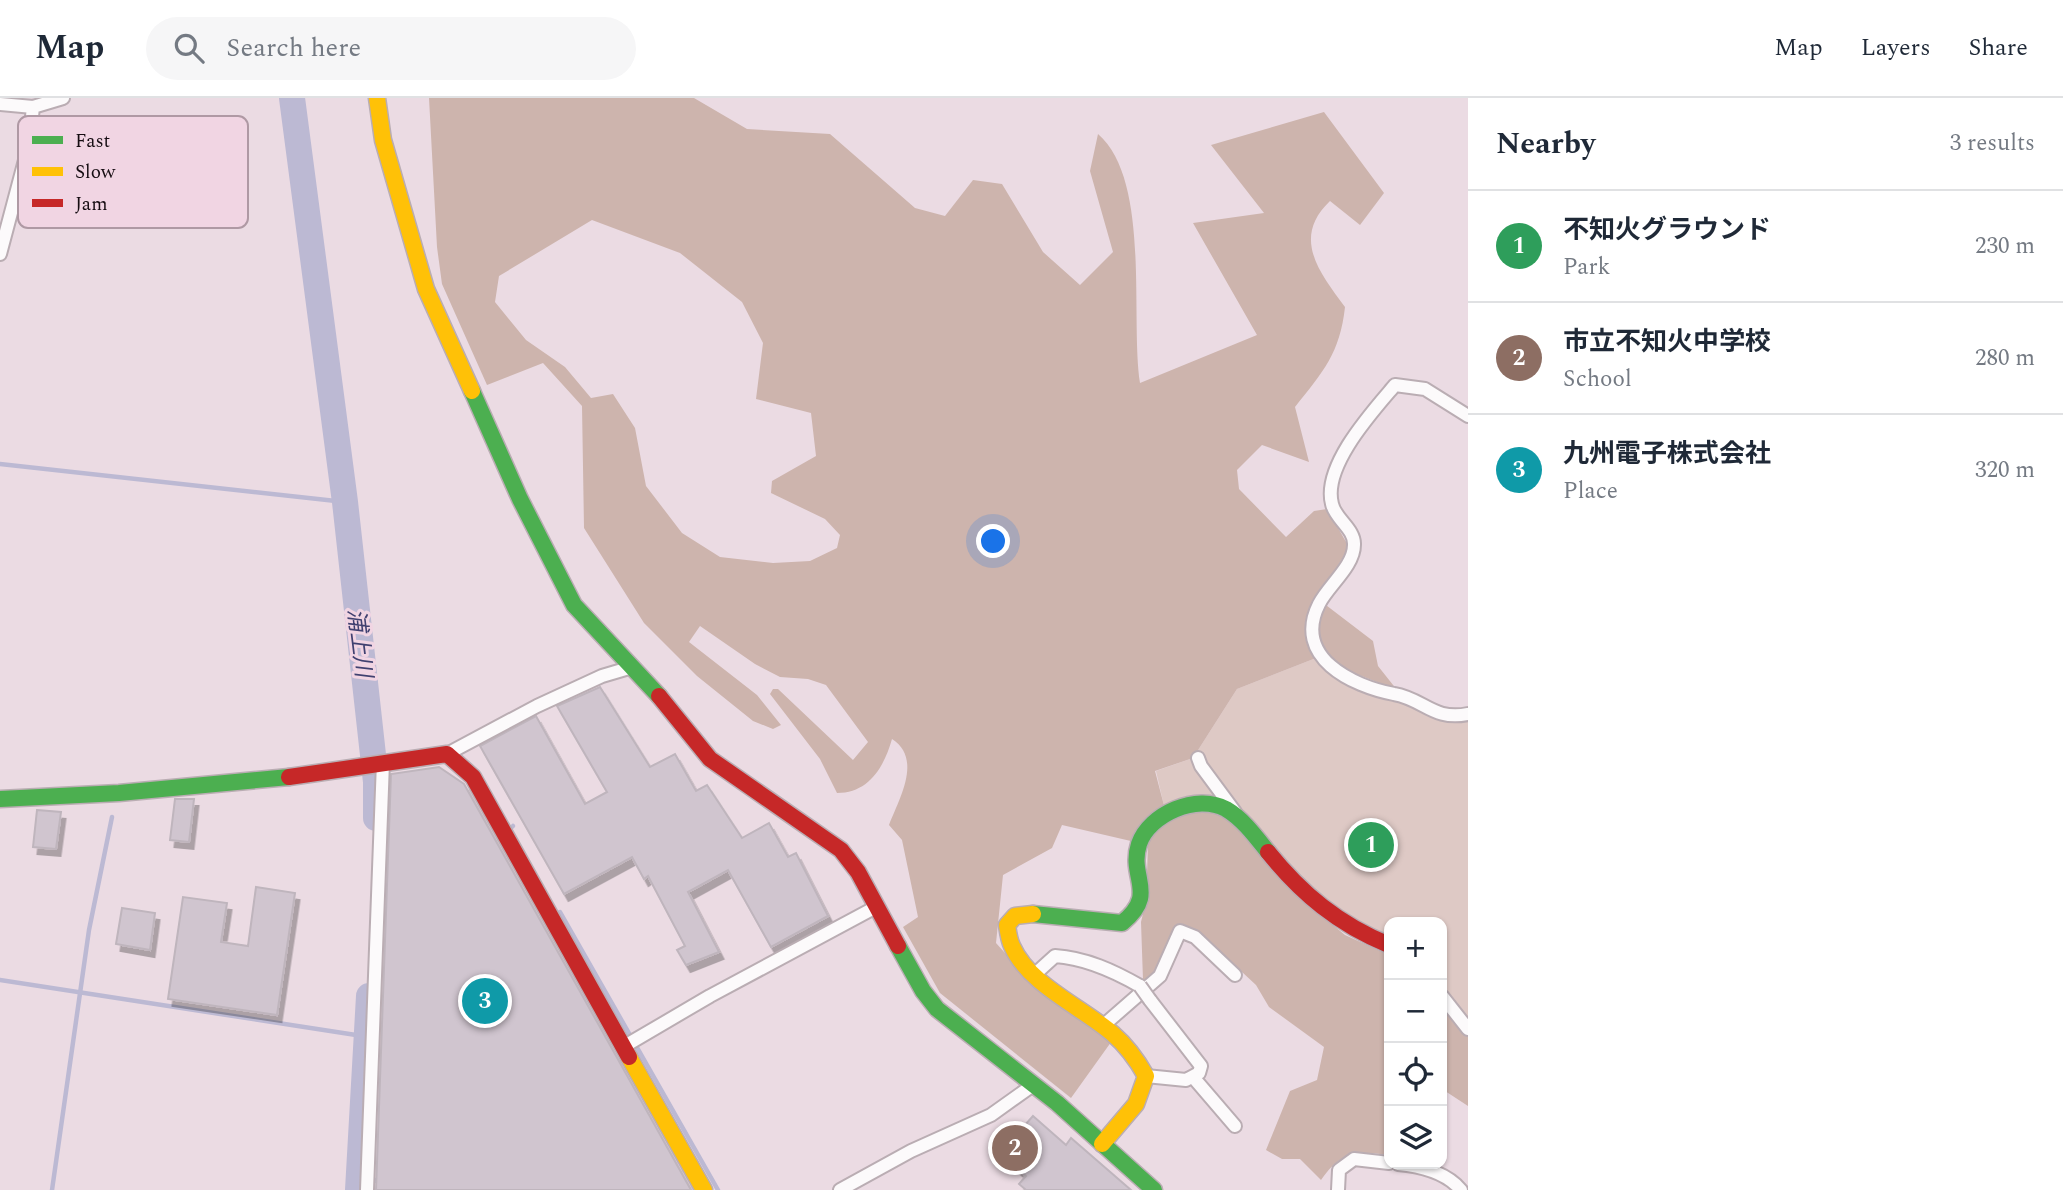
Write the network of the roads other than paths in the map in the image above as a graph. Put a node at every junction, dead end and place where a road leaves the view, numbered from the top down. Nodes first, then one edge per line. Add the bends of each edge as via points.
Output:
1 (63, 98) edge
2 (377, 98) edge
3 (0, 104) edge
4 (33, 107) junction
5 (32, 116) edge
6 (18, 188) edge
7 (0, 254) edge
8 (1468, 416) edge
9 (629, 667) junction
10 (1468, 714) edge
11 (447, 754) junction
12 (1198, 758) dead end
13 (375, 763) junction
14 (0, 799) edge
15 (1238, 818) junction
16 (876, 907) junction
17 (1384, 943) edge
18 (1034, 975) junction
19 (1235, 975) dead end
20 (1447, 1002) edge
21 (1105, 1024) junction
22 (1468, 1028) edge
23 (630, 1043) junction
24 (1146, 1076) junction
25 (1193, 1077) junction
26 (1033, 1085) junction
27 (1235, 1125) dead end
28 (1102, 1144) junction
29 (1384, 1162) edge
30 (1426, 1169) edge
31 (367, 1184) edge
32 (704, 1190) edge
33 (840, 1190) edge
34 (1154, 1190) edge
35 (1338, 1190) edge
36 (1461, 1190) edge

1 - 4 street
2 - 9 street via 383,140 426,289 520,499 574,605
3 - 4 street
4 - 5 street
6 - 7 street
8 - 10 street via 1425,389 1395,385 1358,431 1331,492 1332,504 1354,545 1320,603 1313,631 1324,659 1348,681 1401,695 1444,716
9 - 11 street via 537,706
9 - 16 street via 664,701 710,759 841,850
11 - 13 street
11 - 23 street via 473,777
12 - 15 street
13 - 14 street via 316,774 119,793
13 - 31 street via 380,903
15 - 17 street via 1304,892 1351,929
15 - 18 street via 1223,807 1201,804 1157,819 1139,842 1142,902 1122,923 1015,916 1007,925 1007,939
16 - 23 street
16 - 26 street via 937,1009
18 - 21 street
18 - 25 street, bridge via 1055,956 1062,956 1101,966 1140,986 1201,1066
19 - 21 street via 1195,937 1180,931 1160,976
20 - 22 street
21 - 24 street via 1142,1065
23 - 32 street
24 - 25 street
24 - 28 street via 1136,1104
25 - 27 street
26 - 28 street
26 - 33 street via 991,1115
28 - 34 street
29 - 35 street via 1354,1159 1339,1170
30 - 36 street

